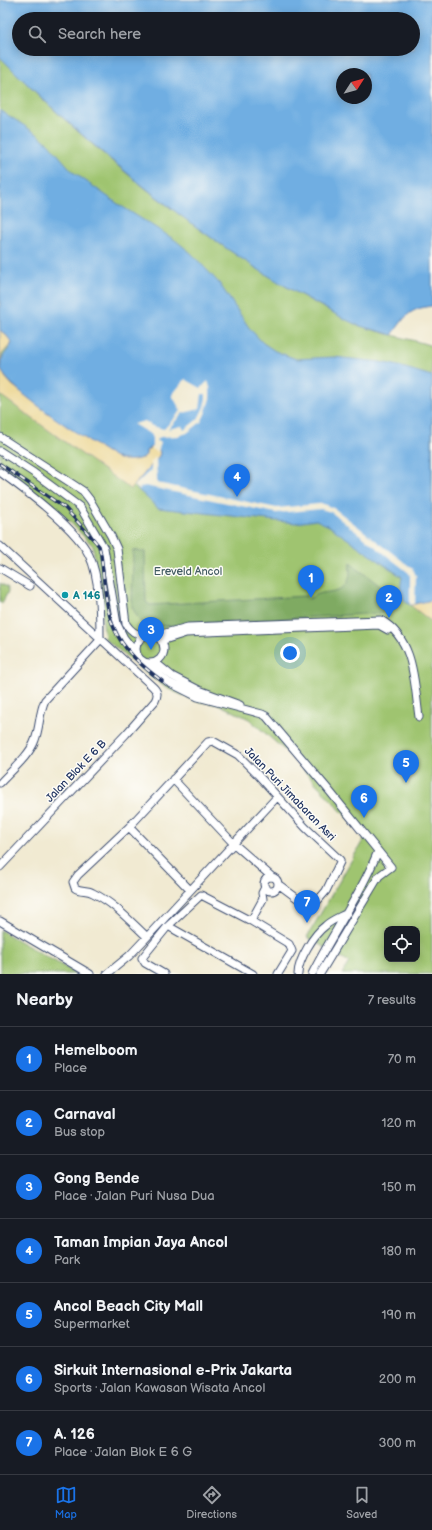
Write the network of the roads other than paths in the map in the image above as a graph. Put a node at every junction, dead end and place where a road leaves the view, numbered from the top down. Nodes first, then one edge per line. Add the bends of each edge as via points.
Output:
1 (0, 437) edge
2 (0, 451) edge
3 (26, 454) junction
4 (19, 464) junction
5 (0, 472) edge
6 (0, 546) edge
7 (0, 568) edge
8 (30, 586) dead end
9 (144, 636) junction
10 (154, 636) junction
11 (100, 640) junction
12 (161, 640) junction
13 (136, 653) junction
14 (145, 663) junction
15 (156, 663) junction
16 (253, 712) junction
17 (173, 779) junction
18 (0, 783) edge
19 (277, 797) junction
20 (129, 827) junction
21 (233, 844) junction
22 (378, 851) junction
23 (0, 867) edge
24 (272, 877) junction
25 (278, 884) junction
26 (362, 885) junction
27 (268, 889) junction
28 (190, 890) junction
29 (370, 891) junction
30 (348, 913) junction
31 (0, 921) edge
32 (251, 921) junction
33 (168, 926) junction
34 (147, 937) junction
35 (90, 974) edge
36 (107, 974) edge
37 (164, 974) edge
38 (253, 974) edge
39 (278, 974) edge
40 (298, 974) edge
41 (312, 974) edge
42 (320, 974) edge

1 - 3 street
2 - 4 street
3 - 4 street
3 - 9 street via 78,488 90,500 117,549 126,624 137,635
4 - 13 street via 80,507 104,548 116,624
5 - 11 street via 61,522 89,554 93,563 100,605
6 - 11 street
7 - 8 street
9 - 10 street
9 - 13 street via 137,643
10 - 12 street
10 - 12 street via 188,627 381,620 398,633 409,654 417,718 404,656 394,636 379,624 186,633
11 - 18 street via 45,700 35,742
11 - 23 street, Jalan Blok E 6 B via 153,687 158,696 126,734
12 - 15 street via 164,655
13 - 14 street
14 - 15 street
14 - 16 street via 168,682 198,697
15 - 16 street via 172,676
16 - 22 street via 266,716
17 - 19 street, Jalan Puri Jimabaran Asri via 206,743 213,741 238,755
17 - 20 street, Jalan Puri Jimabaran Asri
17 - 21 street
19 - 21 street
19 - 25 street, Jalan Puri Jimabaran Asri via 340,860 326,891 315,905 309,907
20 - 28 street
20 - 34 street, Jalan Puri Jimabaran Asri via 73,882 75,888 81,891 88,890 112,904
21 - 24 street
21 - 28 street
22 - 26 street
22 - 29 street via 391,867 379,876
24 - 25 street
24 - 27 street via 266,878 265,881
25 - 27 street via 275,890
26 - 29 street
26 - 30 street
27 - 32 street via 262,893 262,899
28 - 34 street
29 - 42 street
30 - 40 street via 330,922 318,932 300,963
30 - 41 street via 327,944
31 - 35 street
32 - 33 street via 201,895
32 - 39 street via 289,944 292,951
33 - 37 street via 142,958 144,963
33 - 38 street
34 - 36 street

